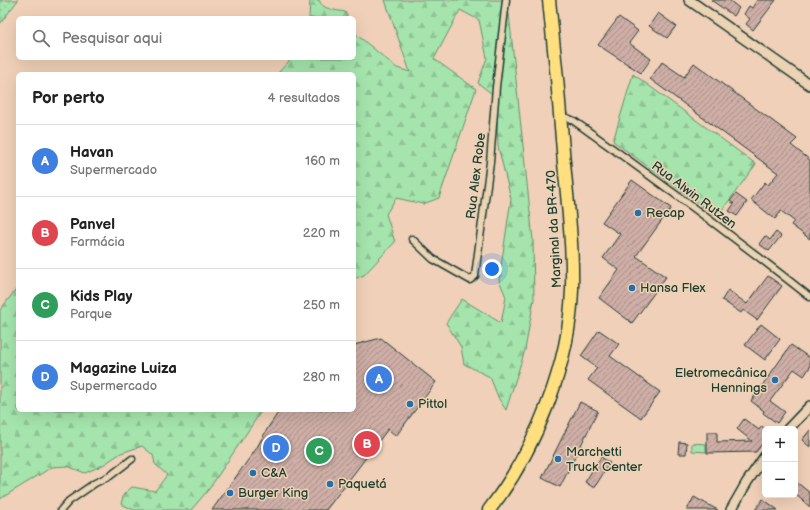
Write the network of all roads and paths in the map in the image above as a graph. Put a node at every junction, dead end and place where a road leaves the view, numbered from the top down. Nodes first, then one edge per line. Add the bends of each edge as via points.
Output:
1 (506, 0) edge
2 (549, 0) edge
3 (689, 0) edge
4 (810, 85) edge
5 (560, 117) junction
6 (412, 239) dead end
7 (810, 297) edge
8 (809, 410) edge
9 (791, 426) edge
10 (132, 459) dead end
11 (762, 460) edge
12 (61, 510) edge
13 (489, 510) edge
14 (731, 510) edge

1 - 6 street, Rua Alex Robe via 490,162 475,276 470,280 433,259
2 - 5 highway, Marginal da BR-470
3 - 4 street
5 - 7 street, Rua Alwin Rutzen via 574,121 640,168
5 - 13 highway, Marginal da BR-470 via 572,259 572,301 565,343 552,392 536,431 515,472
8 - 9 street
10 - 12 street via 69,501
11 - 14 street

